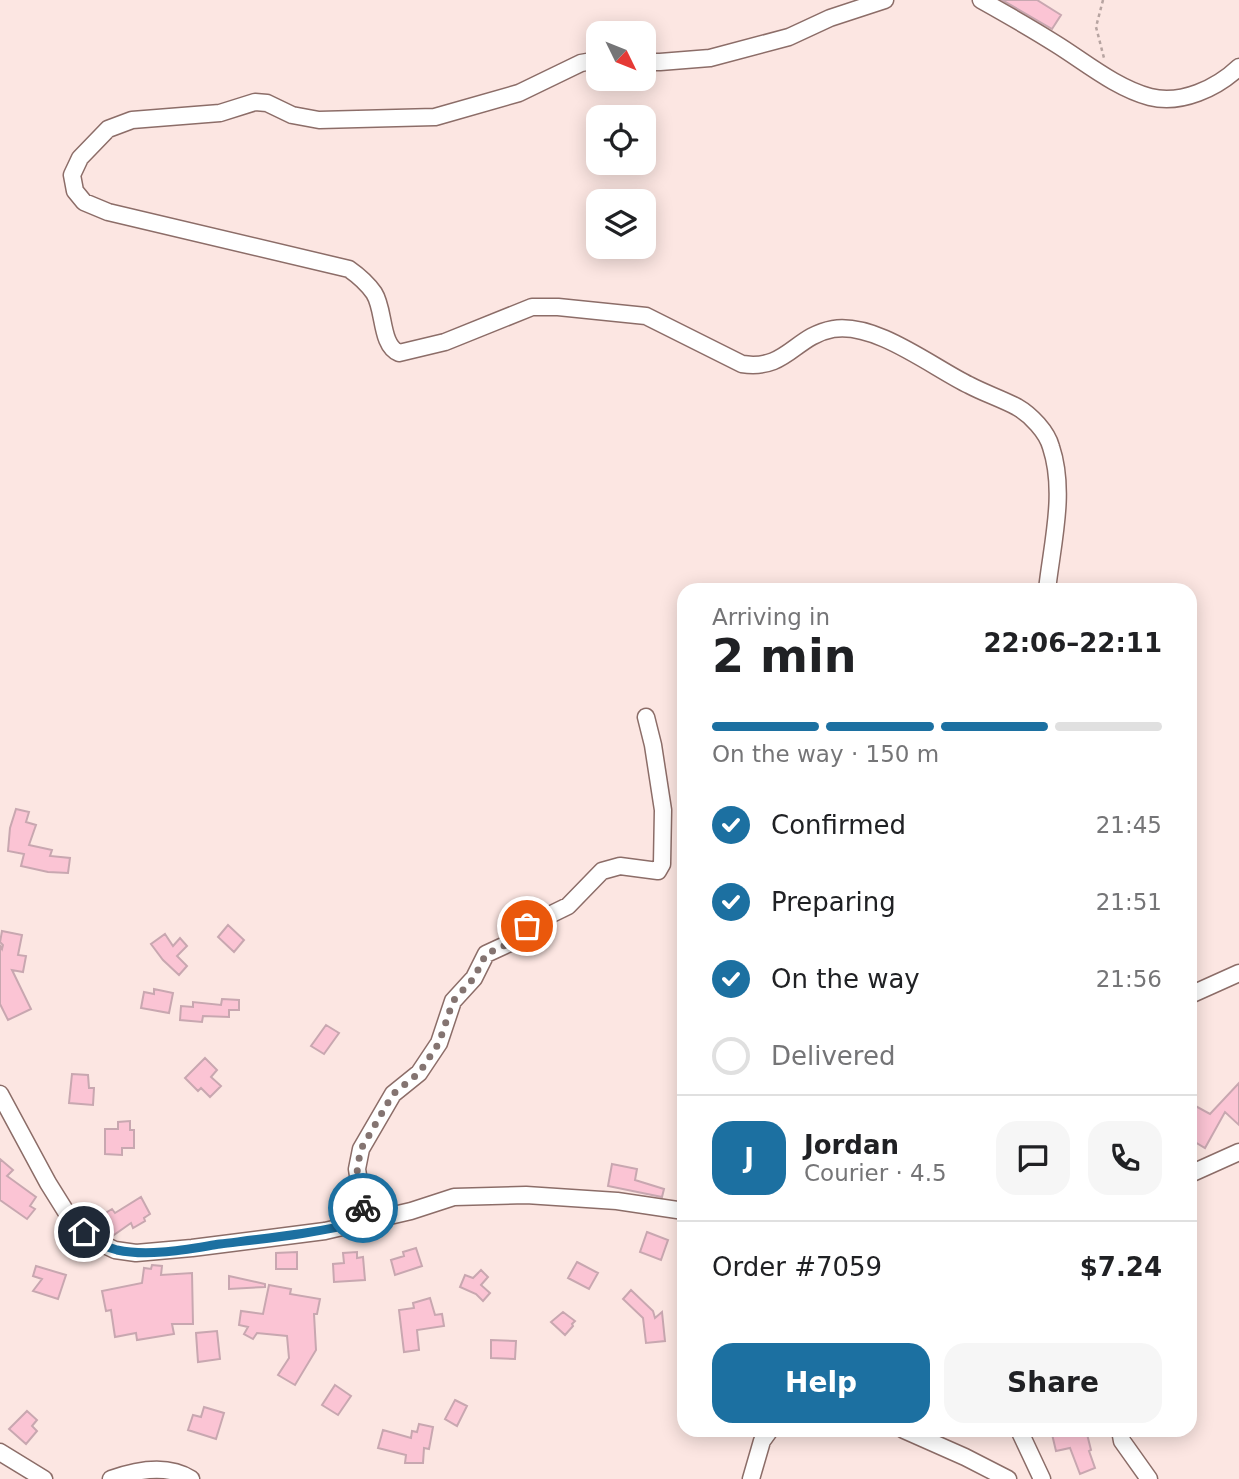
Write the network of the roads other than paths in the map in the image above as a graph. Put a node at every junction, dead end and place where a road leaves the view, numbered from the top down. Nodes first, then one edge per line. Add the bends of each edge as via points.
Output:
1 (885, 0) edge
2 (981, 0) edge
3 (586, 62) edge
4 (656, 62) edge
5 (1239, 67) edge
6 (1048, 583) edge
7 (646, 717) dead end
8 (1239, 973) edge
9 (1197, 992) edge
10 (0, 1094) edge
11 (1239, 1152) edge
12 (1197, 1171) edge
13 (677, 1210) edge
14 (365, 1221) junction
15 (765, 1437) edge
16 (920, 1437) edge
17 (1022, 1437) edge
18 (1121, 1437) edge
19 (0, 1451) edge
20 (44, 1479) edge
21 (111, 1479) edge
22 (191, 1479) edge
23 (751, 1479) edge
24 (1008, 1479) edge
25 (1042, 1479) edge
26 (1149, 1479) edge

1 - 4 street via 789,37 710,58
2 - 5 street via 1110,79 1150,97 1172,99 1218,84
3 - 6 street via 519,93 435,117 319,120 255,102 220,113 132,120 108,130 80,158 72,175 75,191 84,202 108,212 349,269 375,294 386,341 399,353 445,342 532,307 646,316 742,364 758,366 771,364 815,335 834,329 873,335 1018,408 1046,435 1057,476
7 - 14 street via 663,810 662,864 657,871 620,866 602,871 568,906 486,954 474,978 453,1001 439,1043 419,1073 393,1094 361,1149 357,1169
8 - 9 street
10 - 14 street via 73,1223 115,1250 136,1253 192,1248 325,1231
11 - 12 street
13 - 14 street via 526,1195 454,1197
15 - 23 street
16 - 24 street
17 - 25 street
18 - 26 street
19 - 20 street
21 - 22 street via 156,1470

